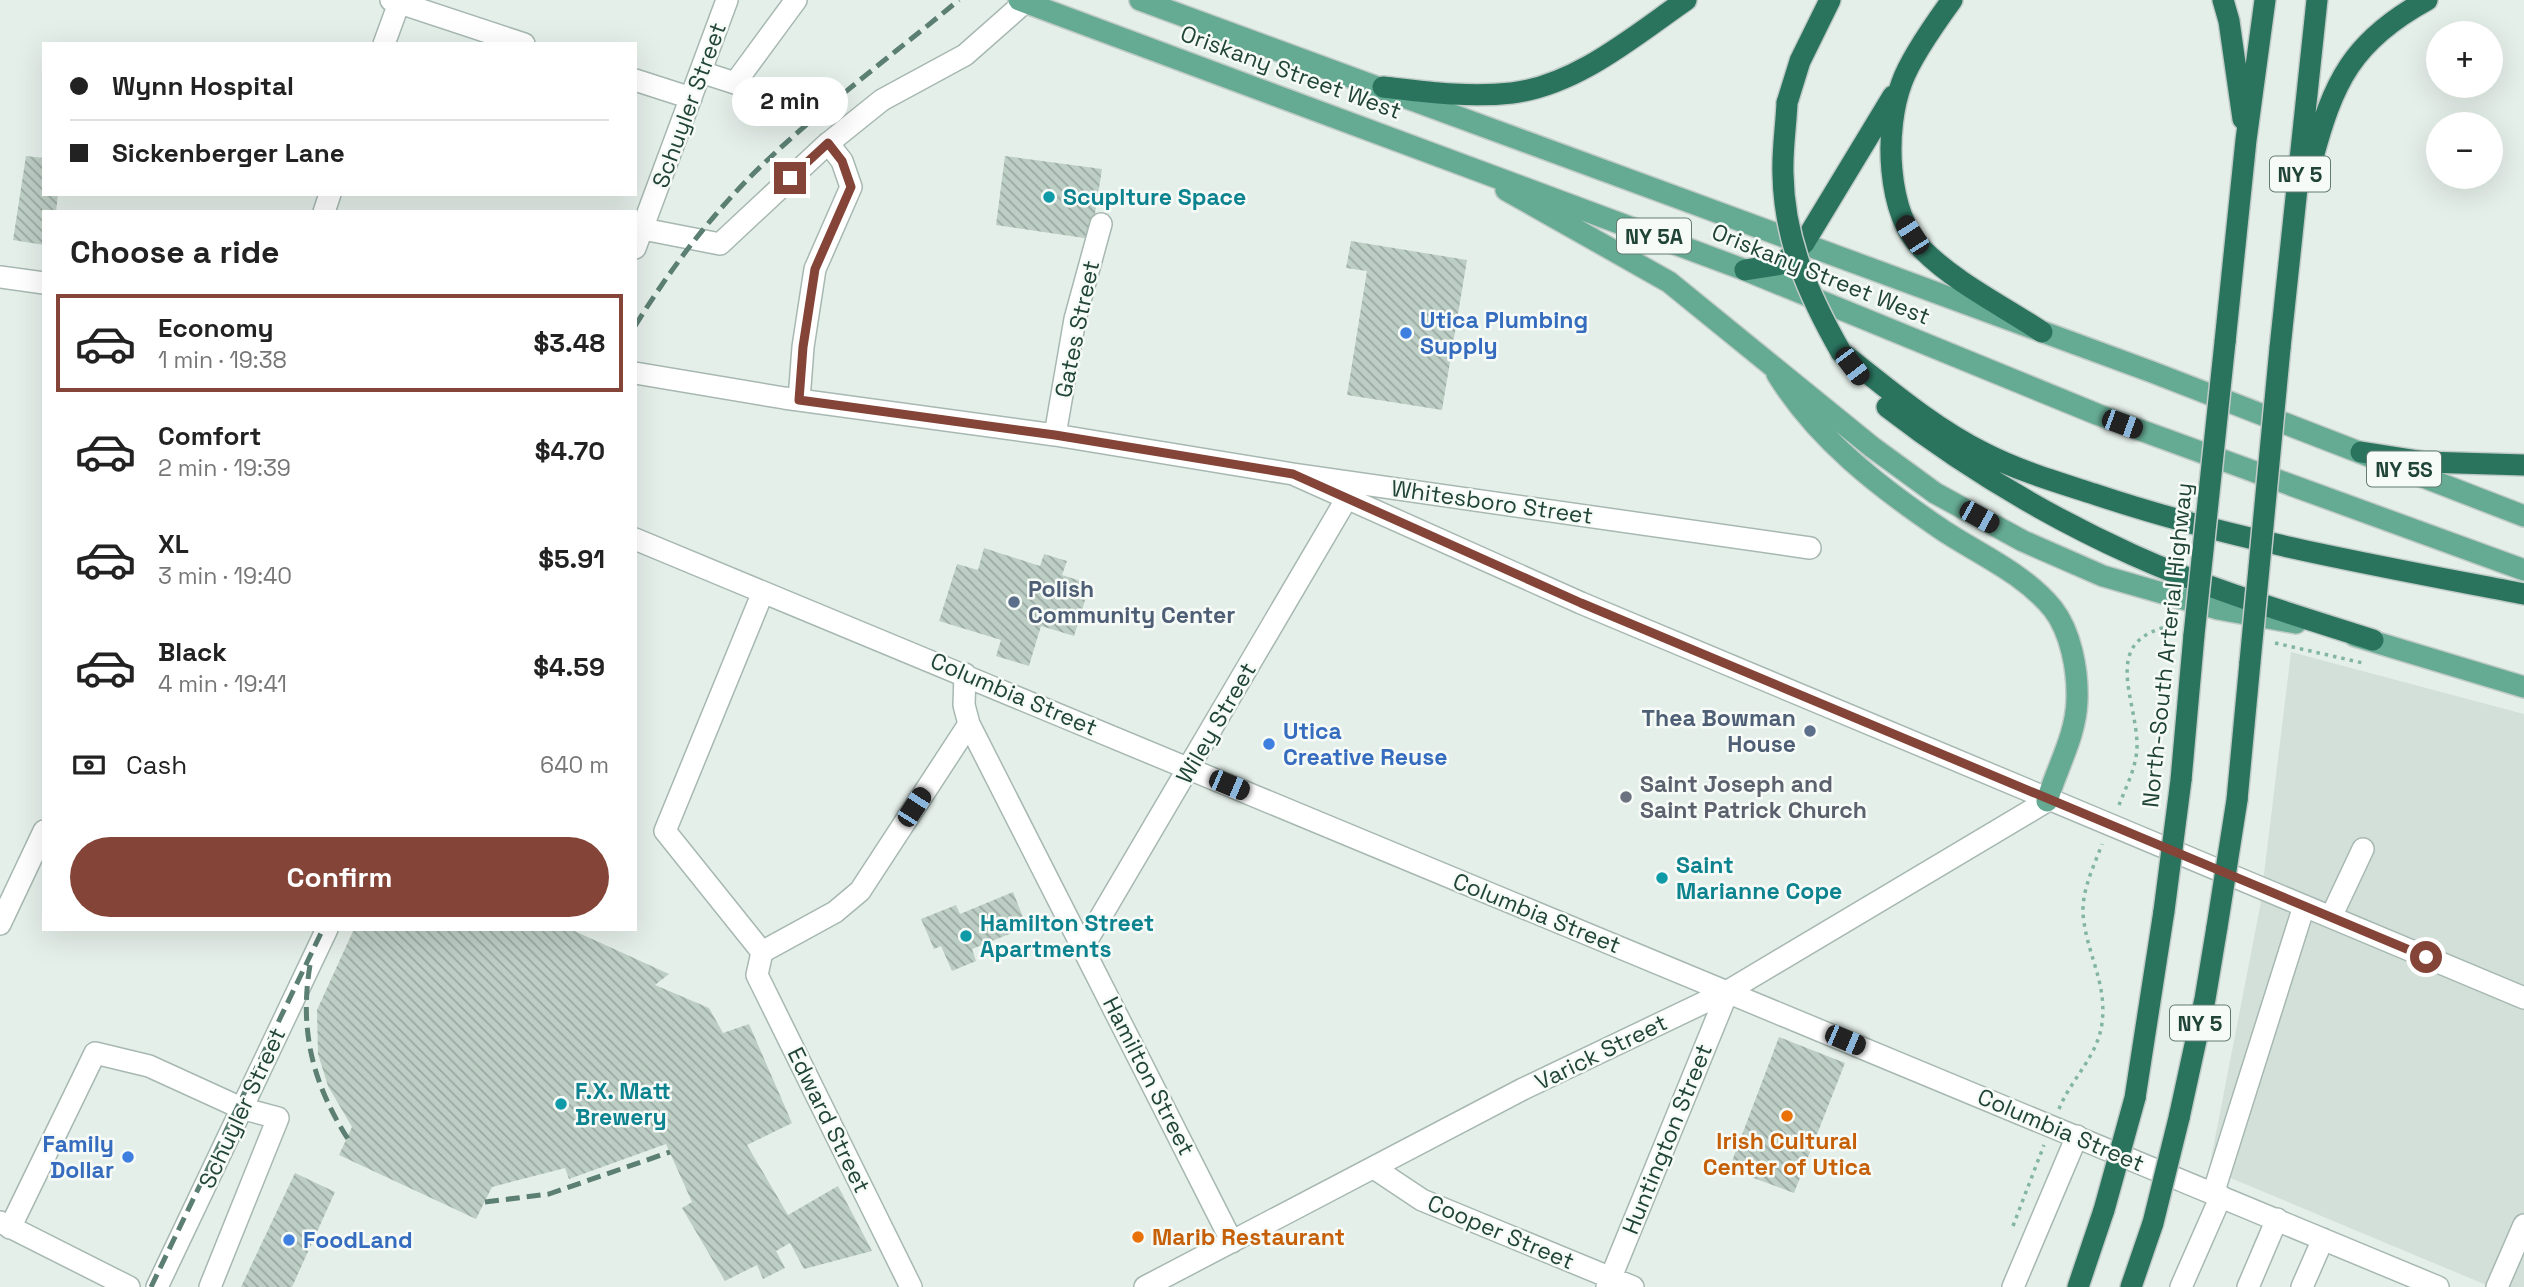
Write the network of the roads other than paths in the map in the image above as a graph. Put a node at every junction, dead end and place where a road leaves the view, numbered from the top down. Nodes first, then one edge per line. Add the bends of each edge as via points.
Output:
1 (727, 0) edge
2 (796, 0) edge
3 (1140, 0) edge
4 (1686, 0) edge
5 (1830, 0) edge
6 (1952, 0) edge
7 (2223, 0) edge
8 (2265, 0) edge
9 (2317, 0) edge
10 (2427, 0) edge
11 (395, 1) edge
12 (1022, 1) edge
13 (385, 42) edge
14 (518, 42) edge
15 (701, 72) junction
16 (637, 81) edge
17 (1902, 82) junction
18 (1383, 87) junction
19 (691, 98) junction
20 (2246, 140) junction
21 (828, 143) junction
22 (1452, 159) junction
23 (1101, 225) dead end
24 (2292, 237) junction
25 (639, 239) edge
26 (1804, 243) junction
27 (1745, 270) junction
28 (0, 277) edge
29 (42, 283) edge
30 (2042, 331) junction
31 (1841, 352) junction
32 (1768, 361) junction
33 (637, 373) edge
34 (799, 400) junction
35 (2283, 423) joint
36 (1055, 435) junction
37 (2361, 452) junction
38 (2524, 465) edge
39 (1293, 474) junction
40 (2285, 484) joint
41 (1347, 498) junction
42 (2524, 516) edge
43 (637, 540) edge
44 (1810, 548) dead end
45 (2524, 570) edge
46 (763, 592) junction
47 (2524, 594) edge
48 (2373, 640) junction
49 (965, 674) junction
50 (2524, 687) edge
51 (969, 724) junction
52 (1189, 768) junction
53 (2047, 800) junction
54 (42, 835) edge
55 (2364, 849) dead end
56 (2304, 906) junction
57 (2331, 917) junction
58 (0, 924) edge
59 (326, 931) edge
60 (1083, 947) junction
61 (762, 952) junction
62 (1728, 991) junction
63 (2524, 998) edge
64 (241, 1108) junction
65 (2077, 1136) junction
66 (1374, 1168) junction
67 (2217, 1195) junction
68 (2277, 1219) junction
69 (5, 1225) edge
70 (2524, 1225) edge
71 (2323, 1239) junction
72 (1232, 1242) junction
73 (1609, 1282) edge
74 (129, 1287) edge
75 (157, 1287) edge
76 (210, 1287) edge
77 (911, 1287) edge
78 (1145, 1287) edge
79 (1633, 1287) edge
80 (2013, 1287) edge
81 (2078, 1287) edge
82 (2131, 1287) edge
83 (2181, 1287) edge
84 (2248, 1287) edge
85 (2302, 1287) edge
86 (2438, 1287) edge
87 (2497, 1287) edge

1 - 15 street, Schuyler Street
2 - 15 street via 735,83
3 - 18 main road, Oriskany Street West / NY 5A
4 - 18 highway via 1606,56 1555,81 1514,93 1452,95
5 - 31 highway, bridge via 1800,61 1787,103 1782,173 1788,228 1813,303
6 - 17 highway
7 - 20 highway
8 - 20 highway, North-South Arterial Highway / NY 5
9 - 24 highway, NY 5
10 - 24 highway via 2405,12 2354,56 2337,83
11 - 13 street
11 - 14 street
12 - 21 street via 965,55 882,100
12 - 22 main road, Oriskany Street West / NY 5A
15 - 19 street, Schuyler Street
16 - 19 street
17 - 26 highway
17 - 30 highway via 1892,133 1895,196 1903,221 1921,249 1949,272
18 - 26 main road, Oriskany Street West / NY 5A
19 - 25 street, Schuyler Street
20 - 81 highway, North-South Arterial Highway / NY 5, bridge via 2182,780 2164,911 2135,1098
21 - 25 street via 720,244
21 - 34 street via 842,161 851,187 815,269
22 - 27 main road, Oriskany Street West / NY 5A
22 - 32 main road via 1669,282
23 - 36 street, Gates Street via 1075,319
24 - 82 highway, NY 5, bridge via 2236,800 2217,928 2179,1118 2153,1223
26 - 27 highway via 1782,264
26 - 30 main road, Oriskany Street West / NY 5A
27 - 40 main road, Oriskany Street West / NY 5A via 2099,415
28 - 29 street
30 - 35 main road, Oriskany Street West / NY 5A
31 - 47 highway via 1911,408 1984,453 2025,471 2158,516 2222,532
31 - 48 highway via 1886,406 2010,490 2133,555
32 - 48 main road via 1935,493 2023,541 2103,576 2217,608
32 - 53 main road via 1796,406 1852,462 1940,528 2036,590 2054,611 2071,654 2077,701 2070,742
33 - 34 street, Whitesboro Street
34 - 36 street, Whitesboro Street
35 - 37 main road, Oriskany Street West / NY 5S
36 - 39 street, Whitesboro Street
37 - 38 highway via 2426,462
37 - 42 main road, Oriskany Street West / NY 5S
39 - 41 street
39 - 44 street, Whitesboro Street
40 - 45 main road, Oriskany Street West / NY 5S
41 - 52 street, Wiley Street
41 - 53 street via 1581,603
43 - 46 street, Columbia Street
46 - 49 street, Columbia Street
46 - 61 street via 665,831
48 - 50 main road
49 - 51 street, Hamilton Street
49 - 52 street, Columbia Street
51 - 60 street, Hamilton Street
51 - 61 street via 860,891 835,912
52 - 60 street, Wiley Street
52 - 62 street, Columbia Street
53 - 56 street
53 - 62 street, Varick Street
54 - 58 street
55 - 57 street
56 - 57 street
56 - 67 street
57 - 63 street
59 - 64 street, Schuyler Street
60 - 72 street, Hamilton Street
61 - 77 street, Edward Street via 757,975
62 - 65 street, Columbia Street
62 - 66 street, Varick Street via 1523,1089
62 - 73 street, Huntington Street
64 - 69 street via 149,1066 95,1053
64 - 75 street, Schuyler Street
64 - 76 street via 278,1118
65 - 67 street, Columbia Street
65 - 80 street
66 - 72 street, Varick Street
66 - 73 street, Cooper Street via 1422,1200
67 - 68 street, Columbia Street
67 - 83 street
68 - 71 street, Columbia Street
68 - 84 street
69 - 74 street
70 - 87 street
71 - 85 street
71 - 86 street, Columbia Street
72 - 78 street, Varick Street
73 - 79 street, Cooper Street

